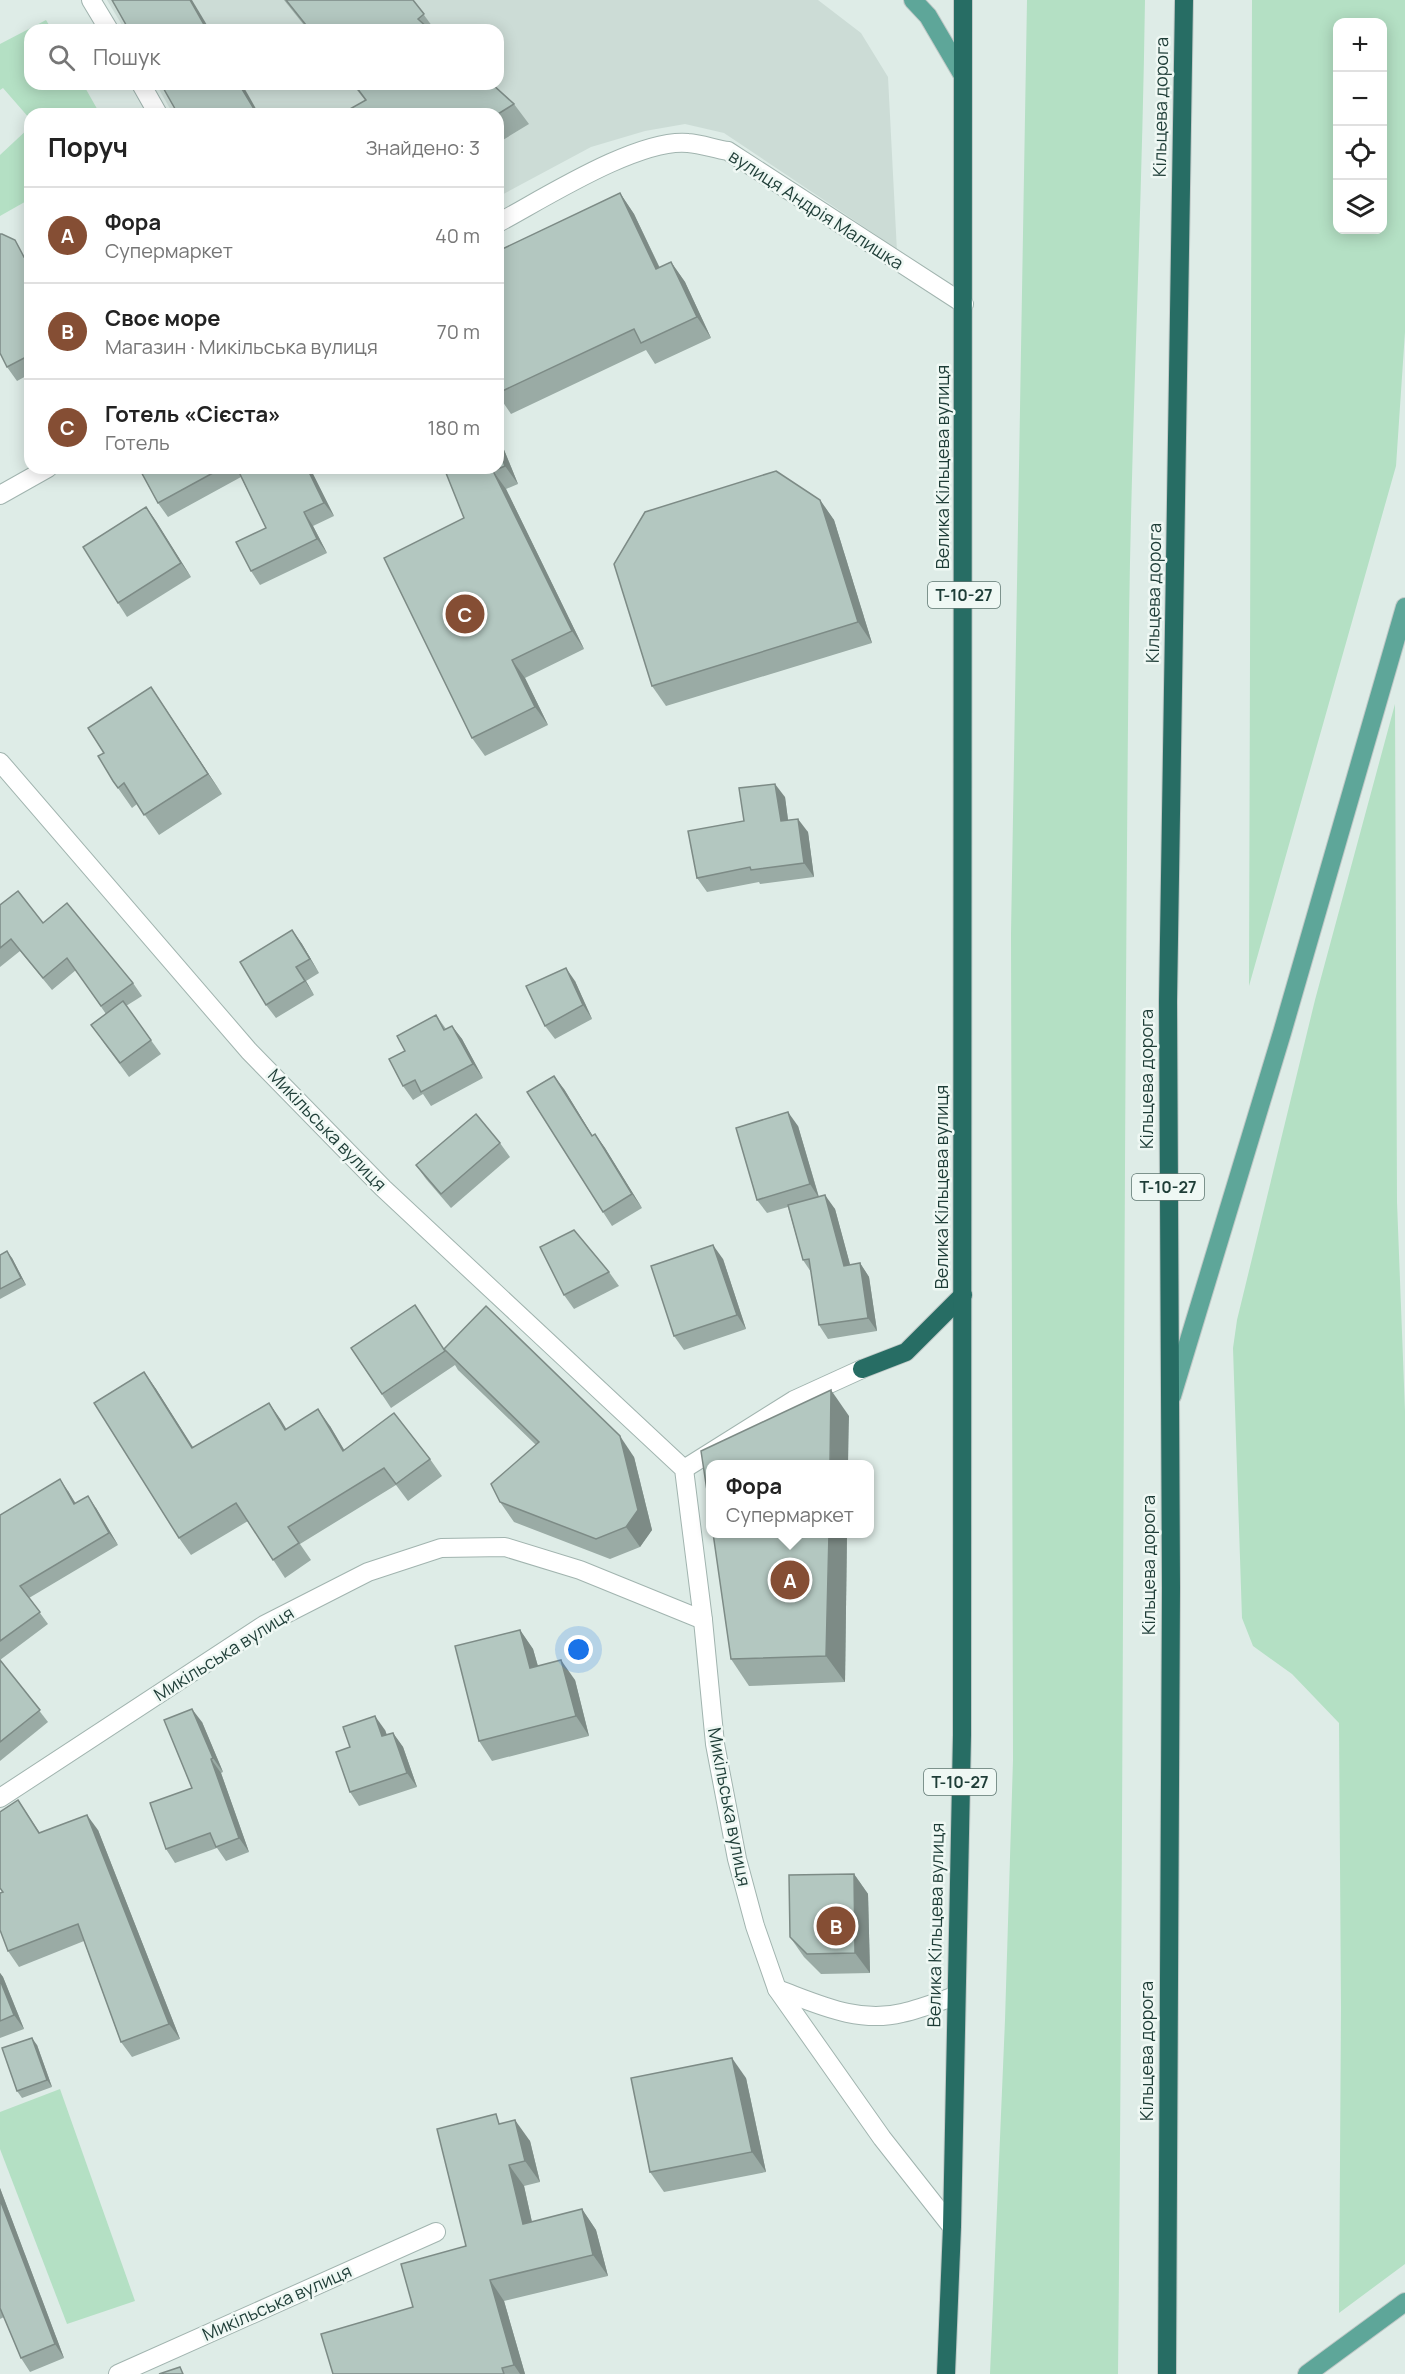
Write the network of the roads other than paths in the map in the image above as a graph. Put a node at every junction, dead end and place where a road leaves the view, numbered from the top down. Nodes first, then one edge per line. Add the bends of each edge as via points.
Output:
1 (91, 0) edge
2 (913, 0) edge
3 (963, 0) edge
4 (1184, 0) edge
5 (105, 24) edge
6 (962, 74) junction
7 (144, 90) edge
8 (155, 108) edge
9 (504, 220) edge
10 (964, 304) junction
11 (37, 474) edge
12 (0, 495) edge
13 (1405, 607) edge
14 (0, 762) edge
15 (963, 1295) junction
16 (862, 1369) joint
17 (1168, 1409) junction
18 (684, 1469) junction
19 (703, 1620) junction
20 (0, 1798) edge
21 (777, 1989) junction
22 (955, 1996) junction
23 (952, 2227) junction
24 (436, 2232) dead end
25 (1405, 2302) edge
26 (118, 2374) edge
27 (946, 2374) edge
28 (1167, 2374) edge
29 (1307, 2374) edge

1 - 5 street
2 - 6 main road via 928,16
3 - 6 highway, Велика Кільцева вулиця / Т-10-27
4 - 17 highway, Кільцева дорога / Т-10-27 via 1168,1002
6 - 10 highway, Велика Кільцева вулиця / Т-10-27
7 - 8 street
9 - 10 street, вулиця Андрія Малишка via 609,164 652,148 686,142 728,151
10 - 15 highway, Велика Кільцева вулиця / Т-10-27
11 - 12 street
13 - 17 main road
14 - 18 street, Микільська вулиця via 249,1051 383,1188
15 - 16 highway via 906,1352
15 - 22 highway, Велика Кільцева вулиця / Т-10-27 via 962,1735
16 - 18 street via 794,1400
17 - 28 highway, Кільцева дорога / Т-10-27 via 1171,1587
18 - 19 street, Микільська вулиця
19 - 20 street, Микільська вулиця via 580,1570 505,1547 441,1548 368,1572 264,1625
19 - 21 street, Микільська вулиця via 715,1744 737,1859
21 - 22 street via 846,2014 873,2017 901,2014
21 - 23 street, Микільська вулиця via 882,2138
22 - 23 highway, Велика Кільцева вулиця / Т-10-27
23 - 27 highway, Велика Кільцева вулиця / Т-10-27
24 - 26 street, Микільська вулиця
25 - 29 main road

